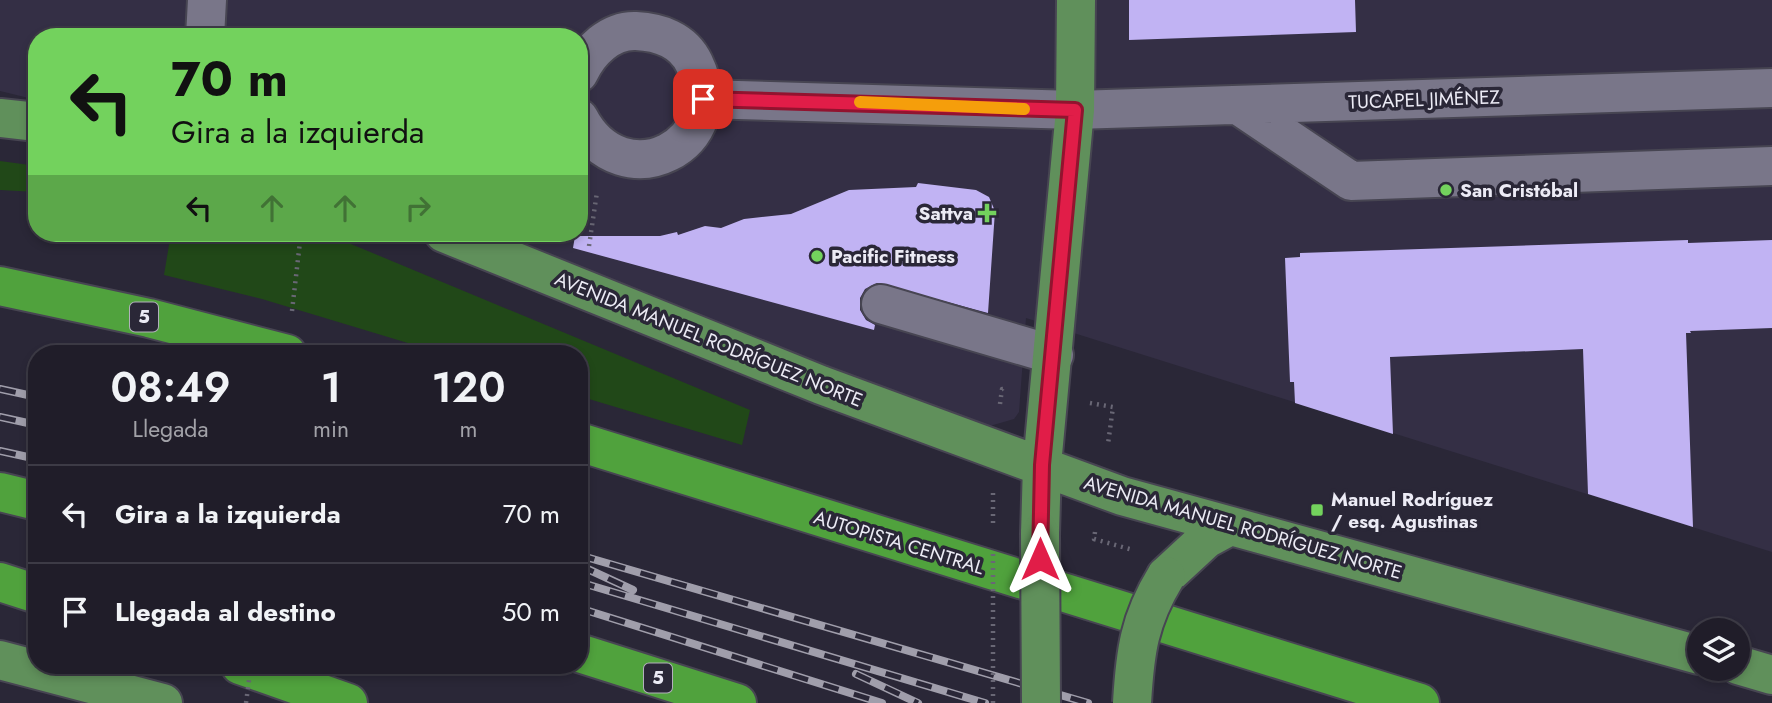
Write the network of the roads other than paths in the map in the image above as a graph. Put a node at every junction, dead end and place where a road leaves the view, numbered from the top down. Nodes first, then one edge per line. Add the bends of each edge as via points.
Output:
1 (207, 0) edge
2 (1076, 0) edge
3 (205, 28) edge
4 (588, 58) edge
5 (1772, 88) edge
6 (703, 99) junction
7 (1238, 105) junction
8 (1075, 110) junction
9 (0, 118) edge
10 (28, 121) edge
11 (588, 135) edge
12 (1772, 166) edge
13 (467, 242) edge
14 (0, 286) edge
15 (881, 304) dead end
16 (252, 345) edge
17 (1054, 355) junction
18 (588, 445) edge
19 (1042, 465) junction
20 (0, 492) edge
21 (28, 499) edge
22 (1230, 526) junction
23 (0, 582) edge
24 (28, 591) edge
25 (1687, 652) edge
26 (588, 656) edge
27 (0, 660) edge
28 (28, 667) edge
29 (1750, 669) edge
30 (53, 674) edge
31 (266, 674) edge
32 (1772, 675) edge
33 (163, 703) edge
34 (348, 703) edge
35 (737, 703) edge
36 (1041, 703) edge
37 (1132, 703) edge
38 (1420, 703) edge

1 - 3 street
2 - 8 main road
4 - 6 street via 610,38 631,31 654,32 675,41 691,56 701,77
5 - 7 street, TUCAPEL JIMÉNEZ
6 - 8 street, TUCAPEL JIMÉNEZ
6 - 11 street via 699,121 687,140 647,160 624,159 604,150
7 - 8 street, TUCAPEL JIMÉNEZ
7 - 12 street via 1351,181
8 - 17 main road
9 - 10 main road
13 - 19 main road, AVENIDA MANUEL RODRÍGUEZ NORTE via 834,390
14 - 16 highway, 5
15 - 17 street
17 - 19 main road
18 - 38 highway, AUTOPISTA CENTRAL
19 - 22 main road, AVENIDA MANUEL RODRÍGUEZ NORTE via 1122,496
19 - 36 main road, bridge
20 - 21 highway
22 - 25 main road, AVENIDA MANUEL RODRÍGUEZ NORTE
22 - 37 main road, bridge via 1206,539 1166,576 1149,604 1138,635
23 - 24 highway
26 - 35 highway, 5
27 - 28 main road
29 - 32 main road
30 - 33 main road
31 - 34 highway

